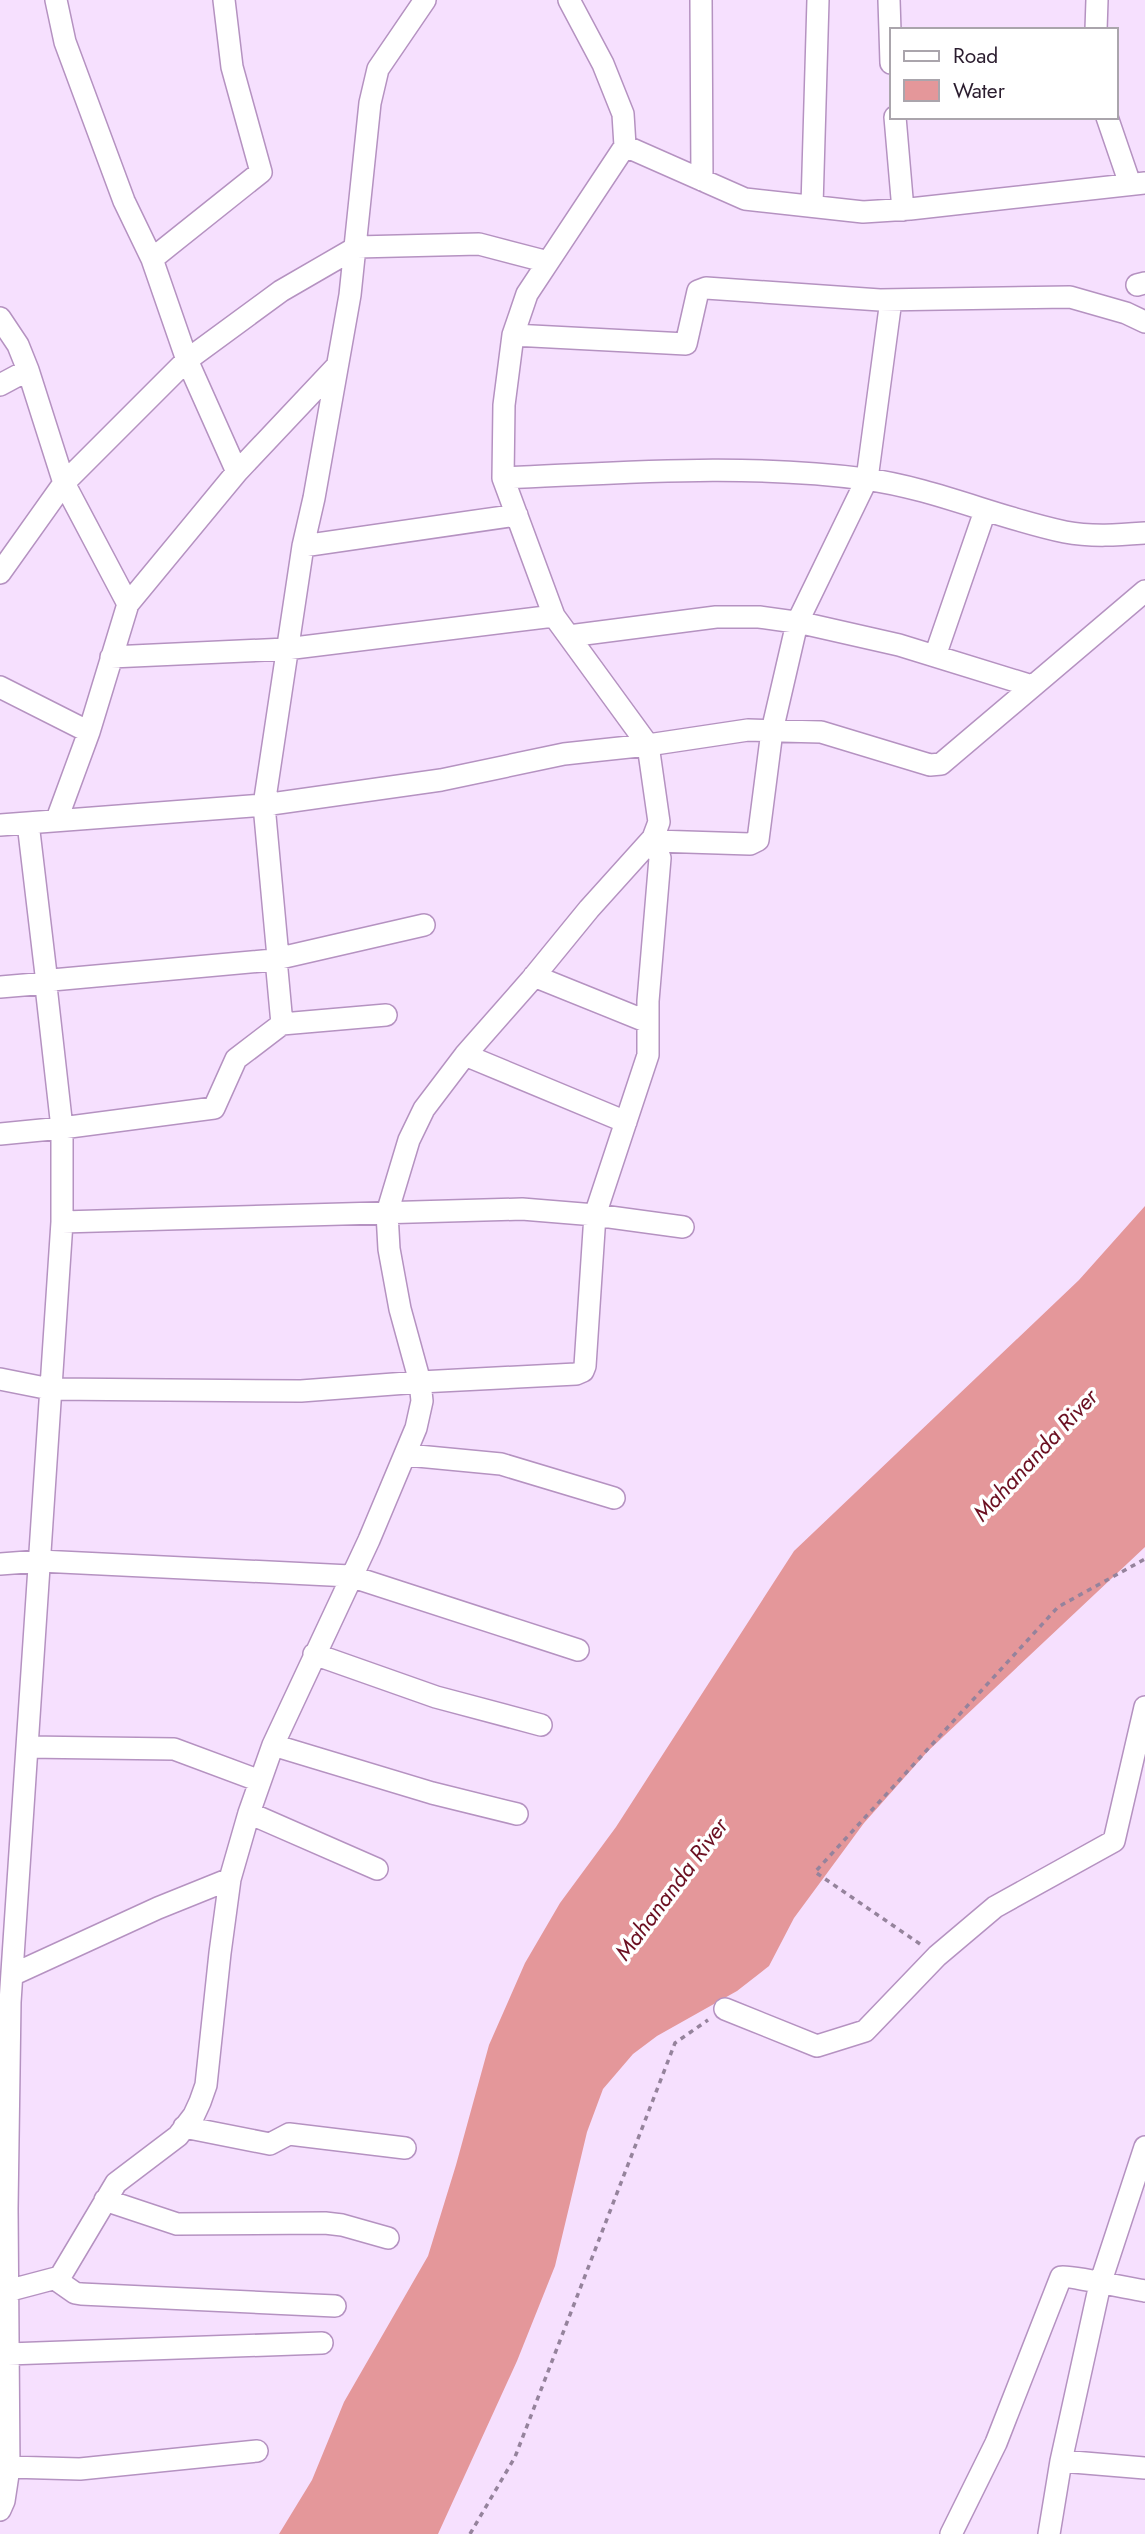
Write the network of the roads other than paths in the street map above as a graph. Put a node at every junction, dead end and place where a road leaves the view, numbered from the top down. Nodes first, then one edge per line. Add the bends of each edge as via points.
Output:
1 (56, 0) edge
2 (224, 0) edge
3 (425, 0) edge
4 (569, 0) edge
5 (701, 0) edge
6 (818, 0) edge
7 (889, 0) edge
8 (1097, 0) edge
9 (1096, 28) edge
10 (890, 32) edge
11 (895, 119) edge
12 (1108, 119) edge
13 (625, 146) junction
14 (702, 180) junction
15 (1138, 183) edge
16 (812, 206) junction
17 (903, 209) junction
18 (356, 247) junction
19 (152, 259) junction
20 (548, 261) junction
21 (891, 300) junction
22 (0, 318) edge
23 (1145, 322) edge
24 (513, 335) junction
25 (187, 360) junction
26 (336, 367) junction
27 (28, 370) junction
28 (0, 385) edge
29 (237, 472) junction
30 (503, 478) junction
31 (867, 480) junction
32 (64, 483) junction
33 (985, 511) junction
34 (517, 515) junction
35 (1145, 533) edge
36 (303, 546) junction
37 (0, 573) edge
38 (1145, 591) edge
39 (128, 604) junction
40 (554, 616) junction
41 (797, 623) junction
42 (569, 636) junction
43 (286, 649) junction
44 (934, 656) junction
45 (111, 657) junction
46 (1032, 685) junction
47 (0, 687) edge
48 (772, 731) junction
49 (89, 732) junction
50 (648, 745) junction
51 (264, 805) junction
52 (57, 819) junction
53 (27, 822) junction
54 (0, 825) edge
55 (654, 839) junction
56 (424, 925) dead end
57 (276, 959) junction
58 (534, 976) junction
59 (47, 983) junction
60 (0, 986) edge
61 (386, 1015) dead end
62 (648, 1022) junction
63 (282, 1024) junction
64 (466, 1055) junction
65 (626, 1122) junction
66 (62, 1128) junction
67 (0, 1134) edge
68 (387, 1213) junction
69 (595, 1215) junction
70 (62, 1222) junction
71 (683, 1227) dead end
72 (0, 1379) edge
73 (420, 1382) junction
74 (50, 1389) junction
75 (407, 1455) junction
76 (614, 1498) dead end
77 (40, 1561) junction
78 (0, 1564) edge
79 (350, 1576) junction
80 (578, 1650) dead end
81 (314, 1654) junction
82 (1145, 1707) edge
83 (541, 1726) dead end
84 (273, 1745) junction
85 (27, 1747) junction
86 (260, 1781) junction
87 (249, 1813) junction
88 (517, 1814) dead end
89 (377, 1869) dead end
90 (230, 1879) junction
91 (7, 1937) edge
92 (12, 1975) junction
93 (5, 2004) edge
94 (724, 2009) road end
95 (184, 2127) junction
96 (1145, 2147) edge
97 (405, 2148) dead end
98 (105, 2200) junction
99 (4, 2210) edge
100 (388, 2238) dead end
101 (55, 2279) junction
102 (1100, 2284) junction
103 (7, 2291) junction
104 (1145, 2291) edge
105 (335, 2306) dead end
106 (322, 2343) dead end
107 (8, 2354) junction
108 (257, 2451) dead end
109 (6, 2460) edge
110 (1061, 2461) junction
111 (1145, 2468) edge
112 (0, 2510) edge
113 (951, 2534) edge
114 (1049, 2534) edge

1 - 19 street via 65,43 124,201
2 - 19 street via 232,67 261,172
3 - 18 street via 378,69 364,146
4 - 13 street via 623,114
5 - 14 street
6 - 16 street
7 - 10 street
8 - 9 street
11 - 17 street
12 - 15 street
13 - 14 street
13 - 20 street
14 - 16 street via 745,199
15 - 17 street
16 - 17 street via 863,212
18 - 20 street via 479,244
18 - 25 street via 281,290
18 - 26 street
19 - 25 street
20 - 24 street via 527,293
21 - 23 street via 1070,298
21 - 24 street via 703,288 698,291 689,339 684,344
21 - 31 street
22 - 27 street
24 - 30 street
25 - 29 street
25 - 32 street
26 - 29 street
26 - 36 street
27 - 28 street
27 - 32 street
29 - 39 street
30 - 31 street via 696,471 792,472
30 - 34 street
31 - 33 street
31 - 41 street
32 - 37 street
32 - 39 street
33 - 35 street via 1068,532
33 - 44 street
34 - 36 street
34 - 40 street
36 - 43 street
38 - 46 street
39 - 45 street
40 - 42 street
40 - 43 street
41 - 42 street via 716,617
41 - 44 street
41 - 48 street
42 - 50 street
43 - 45 street
43 - 51 street
44 - 46 street
45 - 49 street
46 - 48 street via 941,764 930,765 821,733
47 - 49 street
48 - 50 street via 748,730
48 - 55 street via 756,842
49 - 52 street
50 - 51 street via 564,754 442,780
50 - 55 street via 659,822
51 - 52 street
51 - 57 street
52 - 53 street
53 - 54 street
53 - 59 street
55 - 58 street
55 - 62 street via 660,858
56 - 57 street
57 - 59 street
57 - 63 street
58 - 62 street
58 - 64 street
59 - 60 street
59 - 66 street
61 - 63 street
62 - 65 street via 648,1055
63 - 66 street via 236,1059 214,1108
64 - 65 street
64 - 68 street via 424,1109 409,1140
65 - 69 street
66 - 67 street
66 - 70 street
68 - 69 street via 522,1209
68 - 70 street
68 - 73 street via 398,1297
69 - 71 street
69 - 73 street via 583,1371
70 - 74 street
72 - 74 street
73 - 74 street via 301,1391
73 - 75 street via 422,1401
74 - 77 street
75 - 76 street via 501,1464
75 - 79 street
77 - 78 street
77 - 79 street
77 - 85 street
79 - 80 street
79 - 81 street
81 - 83 street via 436,1697
81 - 84 street
82 - 94 street via 1114,1841 995,1907 937,1956 865,2031 817,2046
84 - 86 street
84 - 88 street
85 - 86 street via 174,1749
85 - 91 street
86 - 87 street
87 - 89 street
87 - 90 street
90 - 92 street
90 - 95 street via 206,2085
91 - 92 street
92 - 93 street
93 - 99 street
95 - 97 street via 270,2144 289,2134
95 - 98 street via 123,2177
96 - 102 street
98 - 100 street via 177,2224 325,2223
98 - 101 street
99 - 103 street
101 - 103 street
101 - 105 street via 81,2294
102 - 104 street
102 - 110 street
102 - 113 street via 1061,2277 996,2443
103 - 107 street
106 - 107 street
107 - 109 street
108 - 109 street via 80,2469
109 - 112 street
110 - 111 street
110 - 114 street

